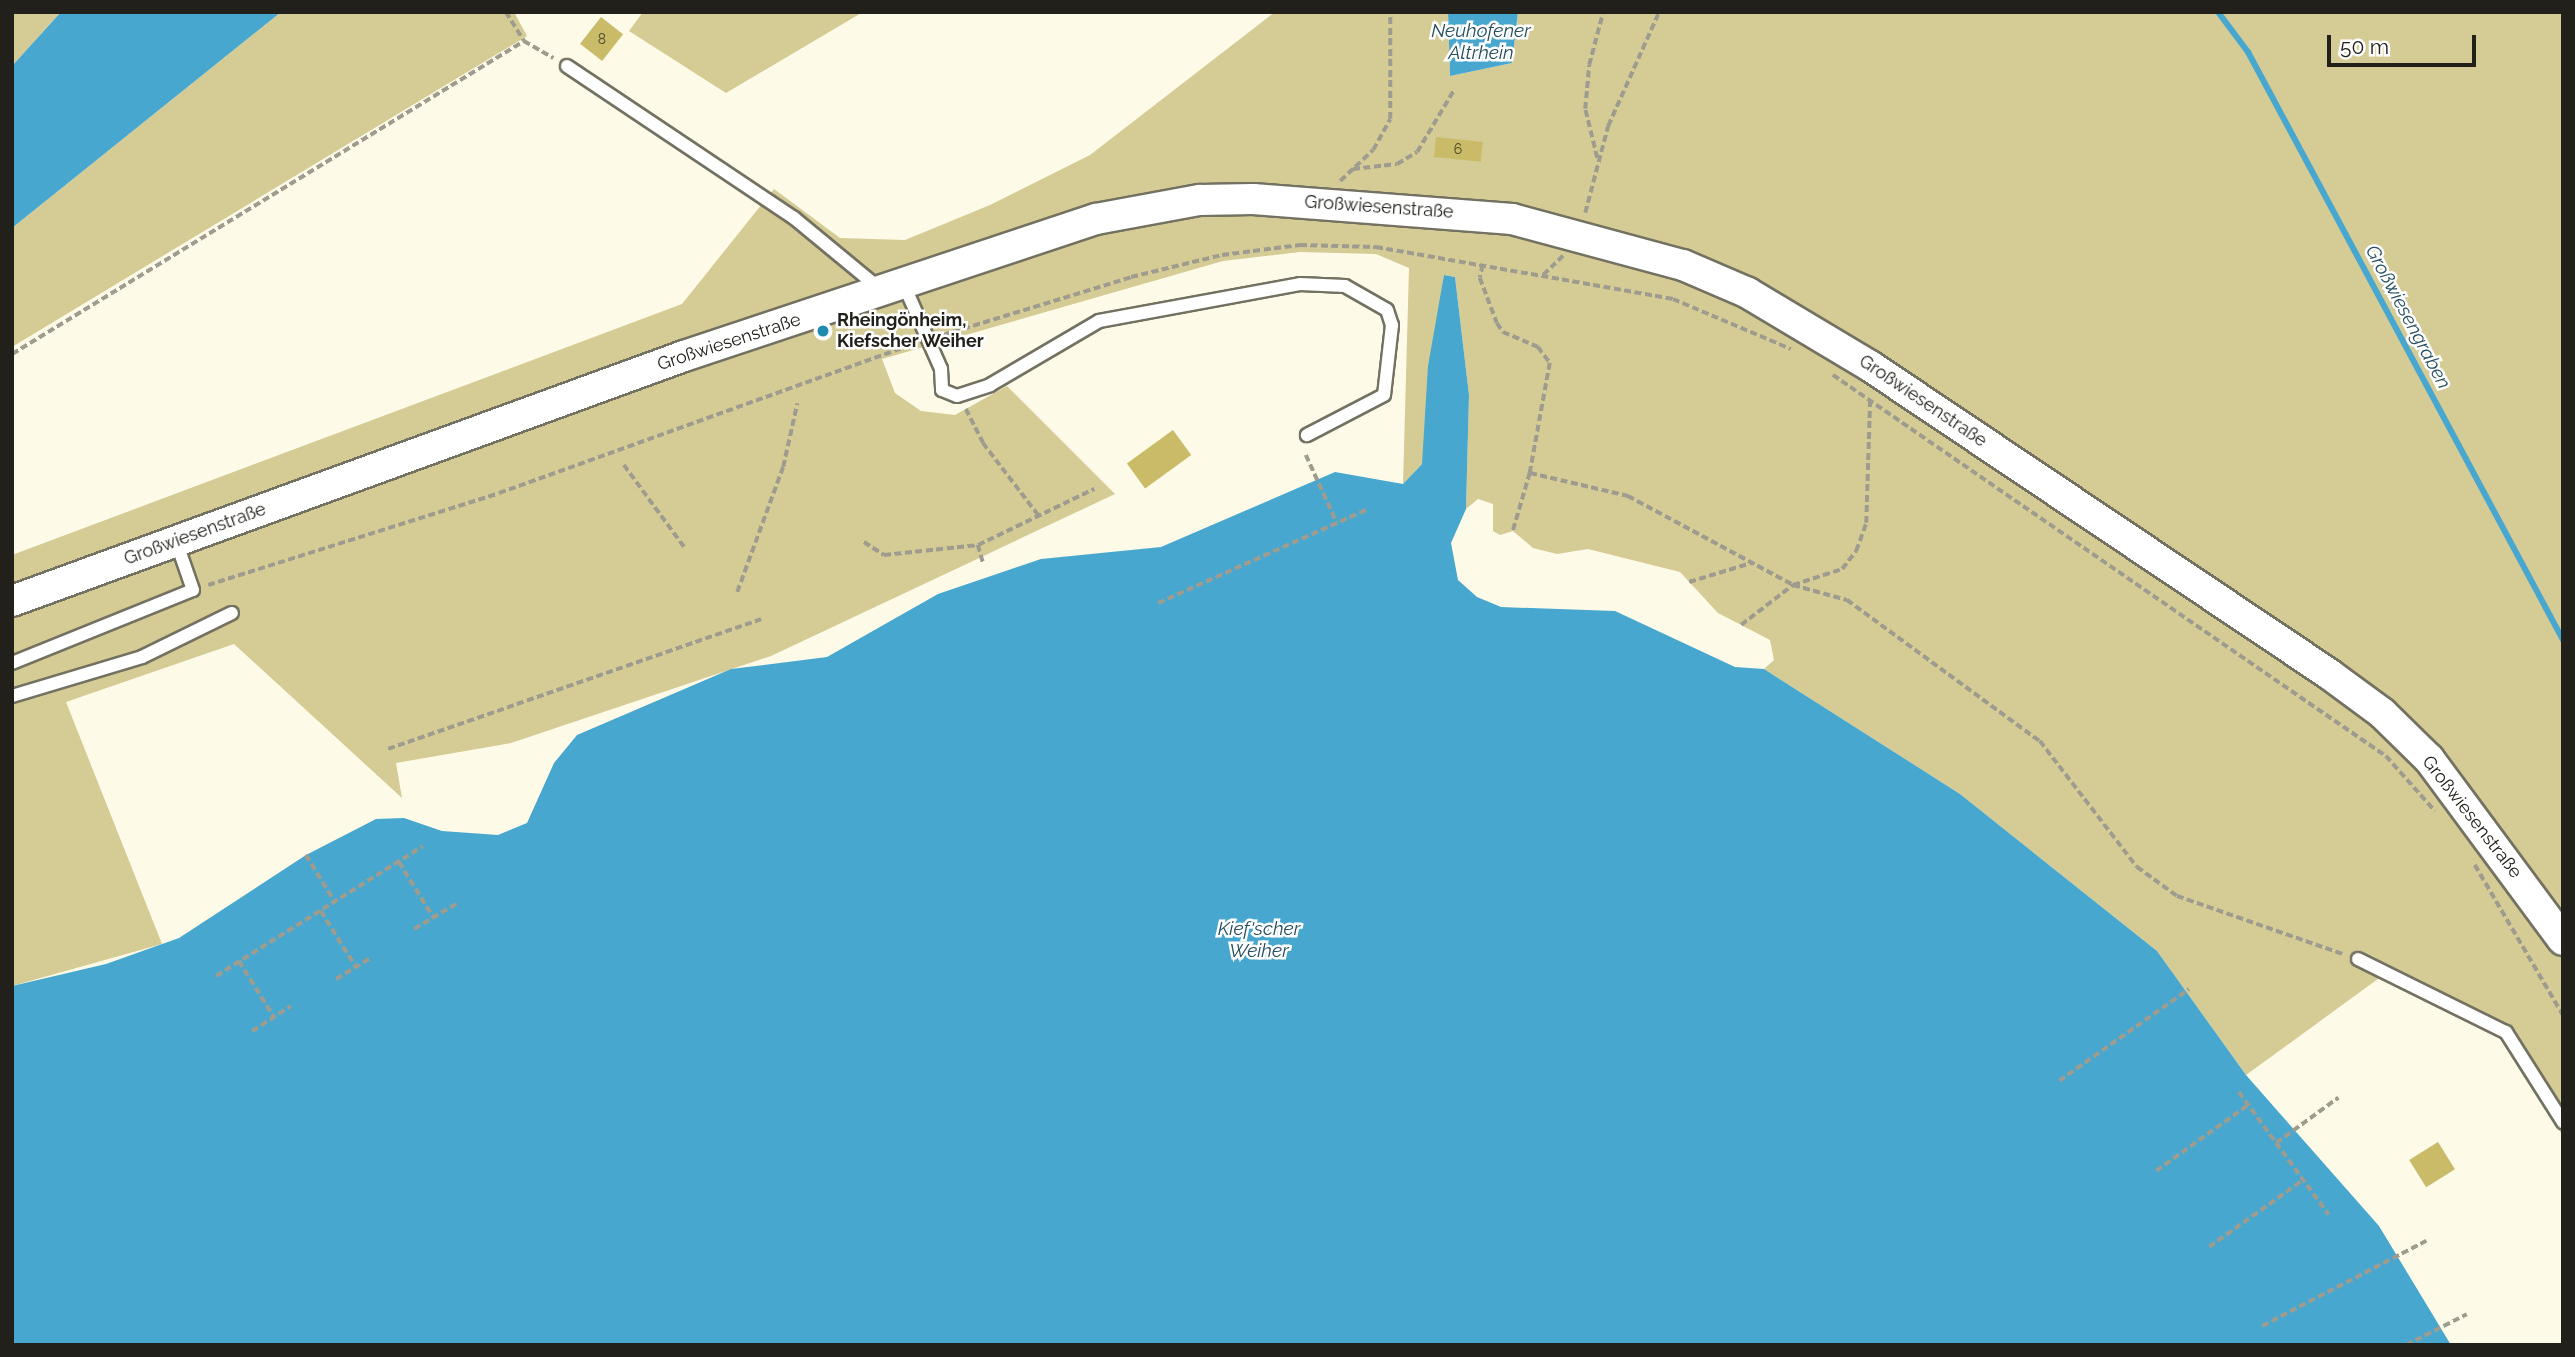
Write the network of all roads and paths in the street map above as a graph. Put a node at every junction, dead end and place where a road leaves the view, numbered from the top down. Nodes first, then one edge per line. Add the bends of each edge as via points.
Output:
1 (506, 12) edge
2 (1390, 12) edge
3 (1603, 12) edge
4 (1659, 12) edge
5 (524, 41) junction
6 (567, 66) joint
7 (1454, 90) dead end
8 (1597, 160) junction
9 (1351, 169) junction
10 (1333, 202) junction
11 (1581, 234) junction
12 (1483, 265) junction
13 (894, 288) junction
14 (930, 339) junction
15 (1798, 353) dead end
16 (12, 354) edge
17 (1821, 368) dead end
18 (957, 396) junction
19 (1870, 399) junction
20 (797, 404) dead end
21 (1307, 435) dead end
22 (1306, 455) dead end
23 (624, 466) dead end
24 (1530, 473) junction
25 (1094, 489) dead end
26 (1366, 510) dead end
27 (1040, 516) junction
28 (1337, 523) junction
29 (1513, 531) dead end
30 (176, 540) junction
31 (864, 542) dead end
32 (978, 545) junction
33 (685, 548) dead end
34 (983, 562) dead end
35 (1752, 563) junction
36 (1689, 582) dead end
37 (1793, 585) junction
38 (193, 590) junction
39 (737, 592) dead end
40 (12, 601) edge
41 (1158, 603) dead end
42 (232, 613) dead end
43 (761, 619) dead end
44 (1741, 625) dead end
45 (12, 663) edge
46 (12, 696) edge
47 (388, 749) dead end
48 (2441, 819) dead end
49 (423, 846) dead end
50 (306, 855) dead end
51 (399, 862) junction
52 (2474, 863) dead end
53 (335, 902) junction
54 (456, 904) dead end
55 (321, 911) junction
56 (434, 918) junction
57 (414, 929) dead end
58 (2563, 940) edge
59 (372, 957) dead end
60 (2358, 959) joint
61 (239, 961) junction
62 (356, 967) junction
63 (216, 976) dead end
64 (336, 979) dead end
65 (2189, 989) dead end
66 (291, 1006) dead end
67 (2563, 1015) edge
68 (274, 1017) junction
69 (252, 1031) dead end
70 (2059, 1081) dead end
71 (2239, 1092) dead end
72 (2338, 1098) dead end
73 (2248, 1105) junction
74 (2563, 1122) edge
75 (2276, 1143) junction
76 (2156, 1171) dead end
77 (2303, 1180) junction
78 (2329, 1215) dead end
79 (2426, 1241) dead end
80 (2209, 1247) dead end
81 (2467, 1314) dead end
82 (2262, 1326) dead end
83 (2406, 1345) edge

1 - 5 path
2 - 9 path via 1390,119 1373,150
3 - 8 path via 1589,65 1585,109
4 - 8 path
5 - 6 path
5 - 16 path
6 - 13 lane
7 - 9 path via 1417,152 1398,164
8 - 11 path
9 - 10 path via 1336,185
10 - 11 street, Großwiesenstraße via 1513,219
10 - 13 street, Großwiesenstraße via 1214,200 1151,207 1096,219
11 - 58 street, Großwiesenstraße via 1683,265 1748,293 1817,331 2329,674 2382,713 2429,759
12 - 14 path via 1376,247 1300,245 1222,255
12 - 15 path via 1673,299
12 - 24 path via 1480,278 1503,332 1538,347 1550,363
13 - 14 lane
13 - 30 street, Großwiesenstraße via 684,356
14 - 18 lane via 942,390
14 - 38 path via 499,493
17 - 19 path
18 - 21 lane via 990,385 1099,321 1300,284 1345,286 1387,310 1392,325 1384,395
18 - 27 path via 983,443
19 - 37 path via 1866,523 1856,551 1842,569
19 - 48 path via 2386,756
20 - 39 path via 783,467
22 - 28 path
23 - 33 path
24 - 29 path
24 - 35 path via 1628,496
25 - 27 path
26 - 28 path
27 - 32 path
28 - 41 path
30 - 38 lane
30 - 40 street, Großwiesenstraße
31 - 32 path via 884,555
32 - 34 path
35 - 36 path
35 - 37 path
37 - 44 path
37 - 60 path via 1847,600 2040,741 2137,867 2177,896
38 - 45 lane
42 - 46 lane via 142,657
43 - 47 path
49 - 51 path
50 - 53 path
51 - 53 path
51 - 56 path
52 - 67 path
53 - 55 path
54 - 56 path
55 - 61 path
55 - 62 path
56 - 57 path
59 - 62 path
60 - 74 lane via 2506,1031
61 - 63 path
61 - 68 path
62 - 64 path
65 - 70 path
66 - 68 path
68 - 69 path
71 - 73 path
72 - 75 path
73 - 75 path
73 - 76 path
75 - 77 path
77 - 78 path
77 - 80 path
79 - 82 path
81 - 83 path

